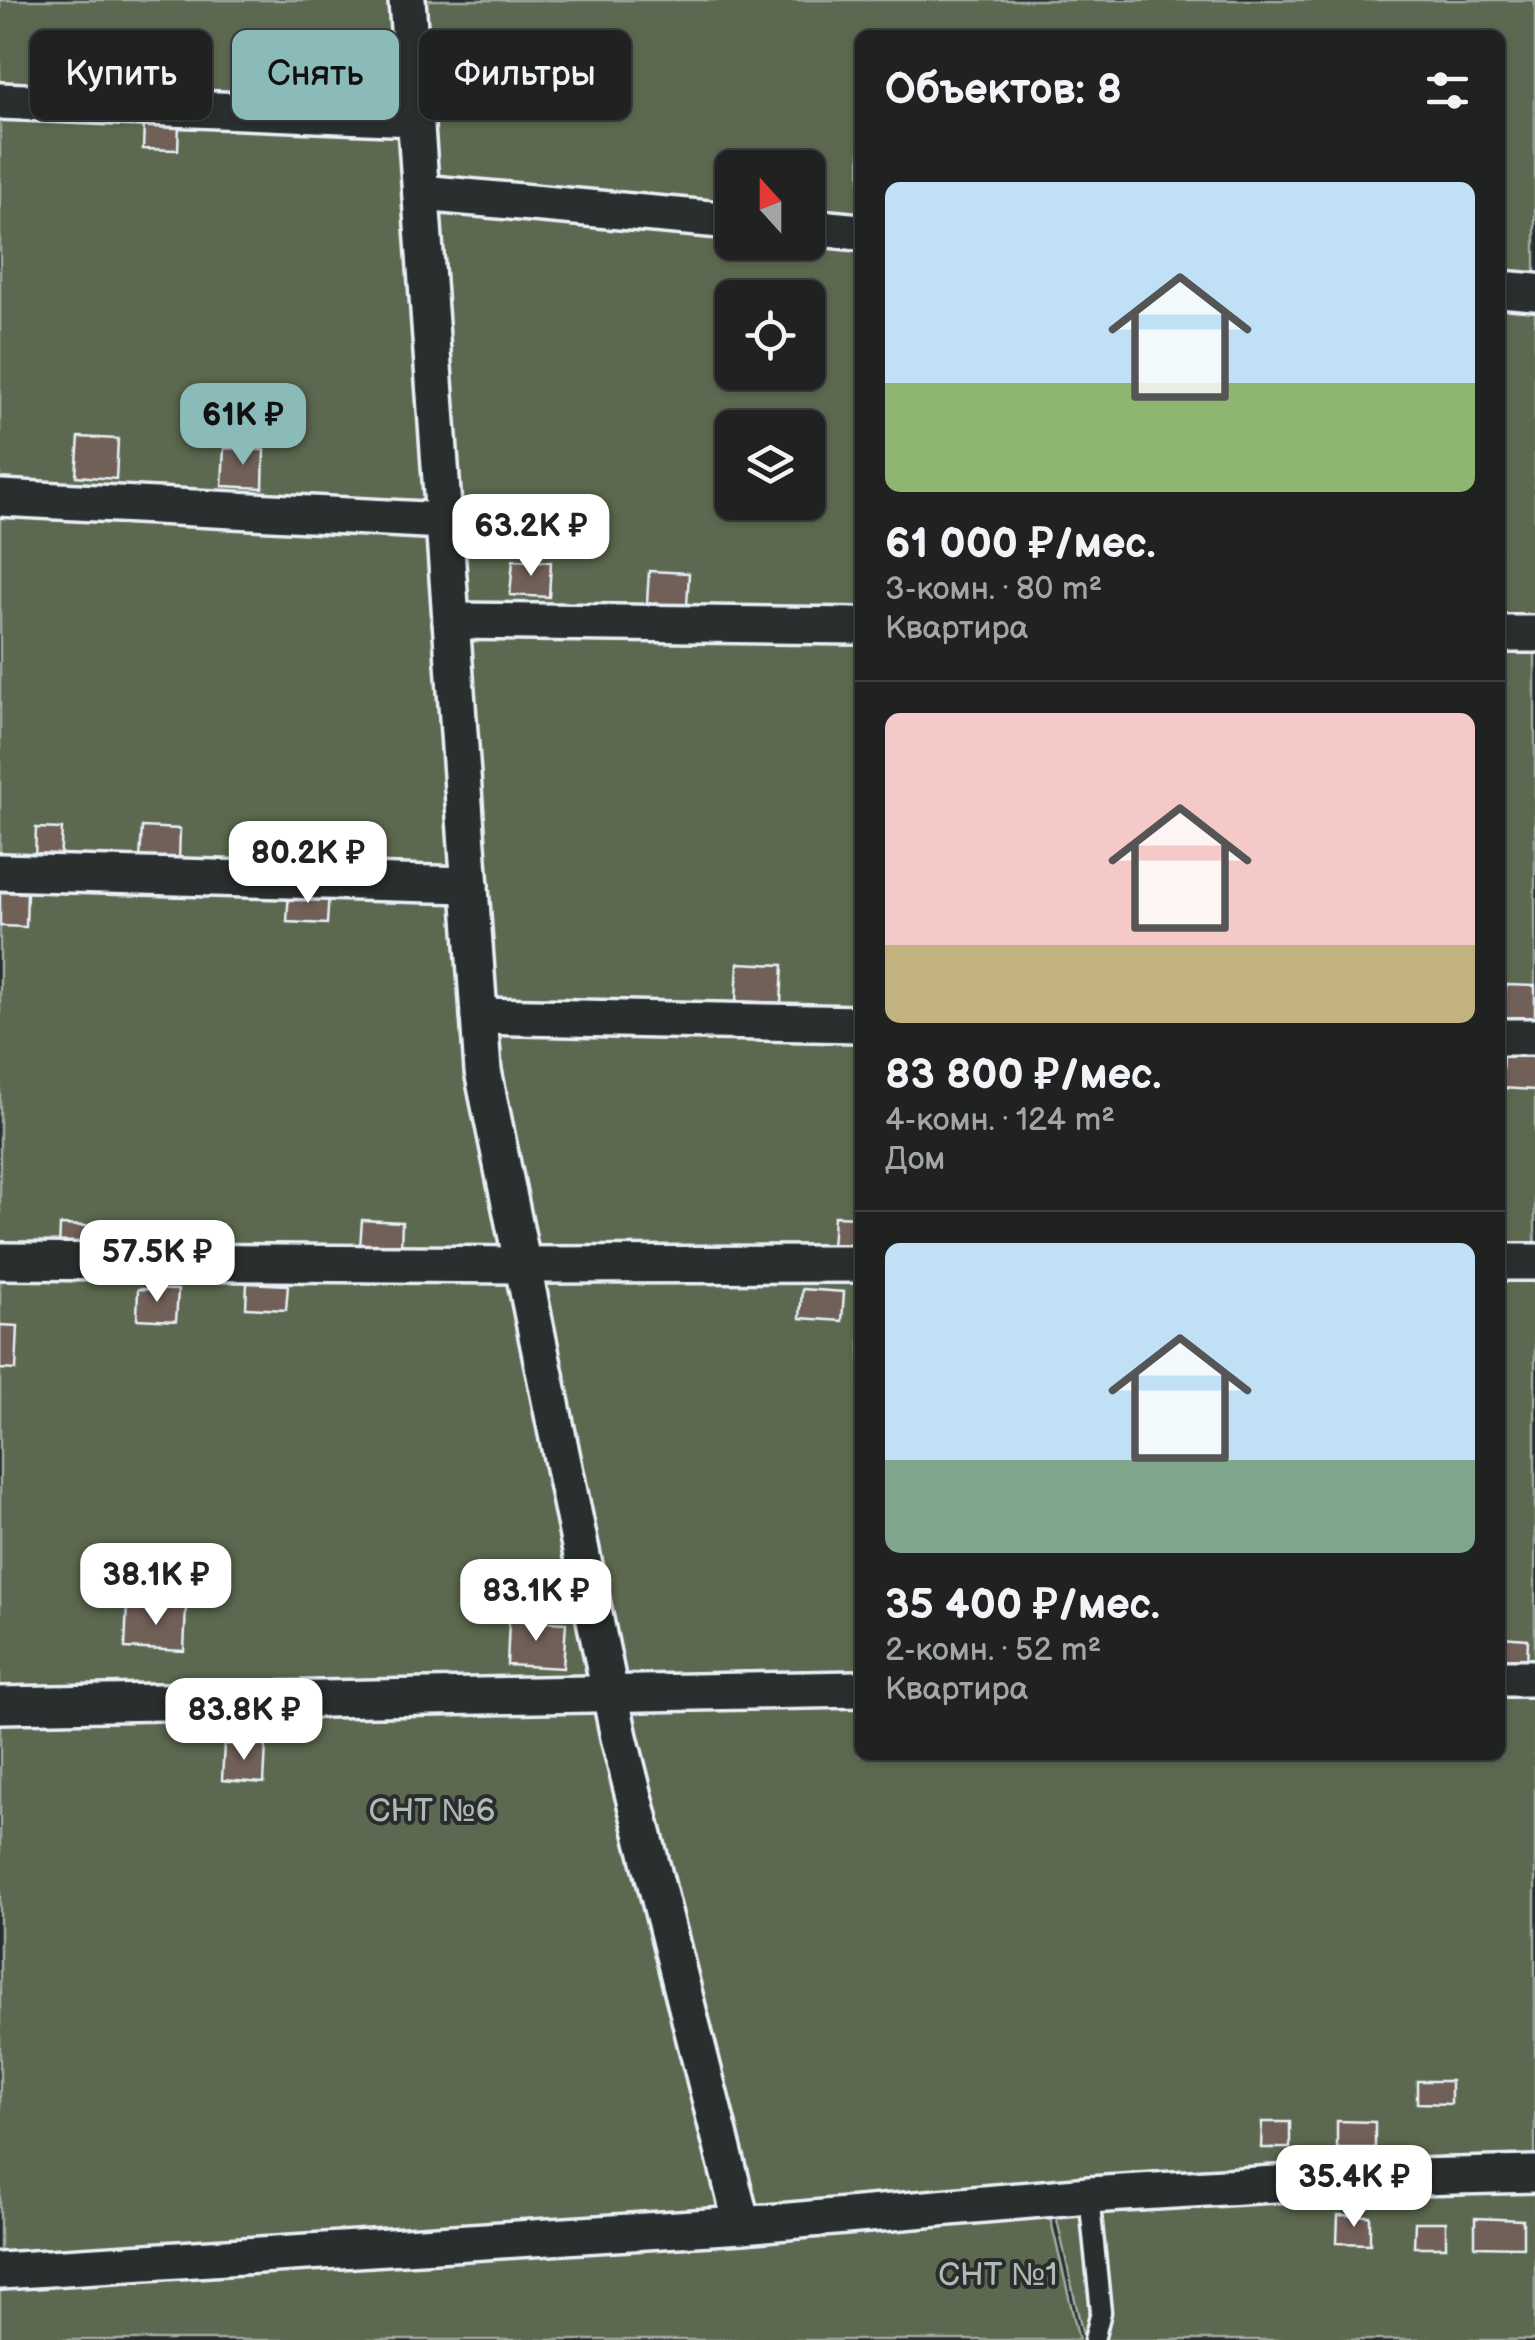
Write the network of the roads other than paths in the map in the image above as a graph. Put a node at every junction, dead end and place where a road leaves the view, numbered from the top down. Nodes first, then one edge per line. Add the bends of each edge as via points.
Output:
1 (408, 0) edge
2 (0, 101) edge
3 (416, 118) junction
4 (421, 193) junction
5 (715, 219) edge
6 (825, 229) edge
7 (855, 232) edge
8 (1505, 289) edge
9 (1535, 292) edge
10 (0, 498) edge
11 (444, 520) junction
12 (451, 621) junction
13 (855, 626) edge
14 (1505, 634) edge
15 (1535, 634) edge
16 (0, 872) edge
17 (470, 886) junction
18 (479, 1016) junction
19 (855, 1024) edge
20 (1505, 1037) edge
21 (1535, 1038) edge
22 (0, 1261) edge
23 (1505, 1262) edge
24 (1535, 1262) edge
25 (855, 1264) edge
26 (523, 1265) junction
27 (1505, 1678) edge
28 (1535, 1678) edge
29 (855, 1689) edge
30 (610, 1693) junction
31 (0, 1705) edge
32 (1535, 2174) edge
33 (1089, 2194) junction
34 (742, 2225) junction
35 (0, 2271) edge
36 (1094, 2340) edge

1 - 3 street
2 - 3 street
3 - 4 street
4 - 5 street
4 - 11 street
6 - 7 street
8 - 9 street
10 - 11 street
11 - 12 street
12 - 13 street
12 - 17 street
14 - 15 street
16 - 17 street
17 - 18 street
18 - 19 street
18 - 26 street via 483,1071
20 - 21 street
22 - 26 street
23 - 24 street
25 - 26 street
26 - 30 street
27 - 28 street
29 - 30 street
30 - 31 street
30 - 34 street
32 - 33 street
33 - 34 street
33 - 36 lane via 1101,2312
34 - 35 street

